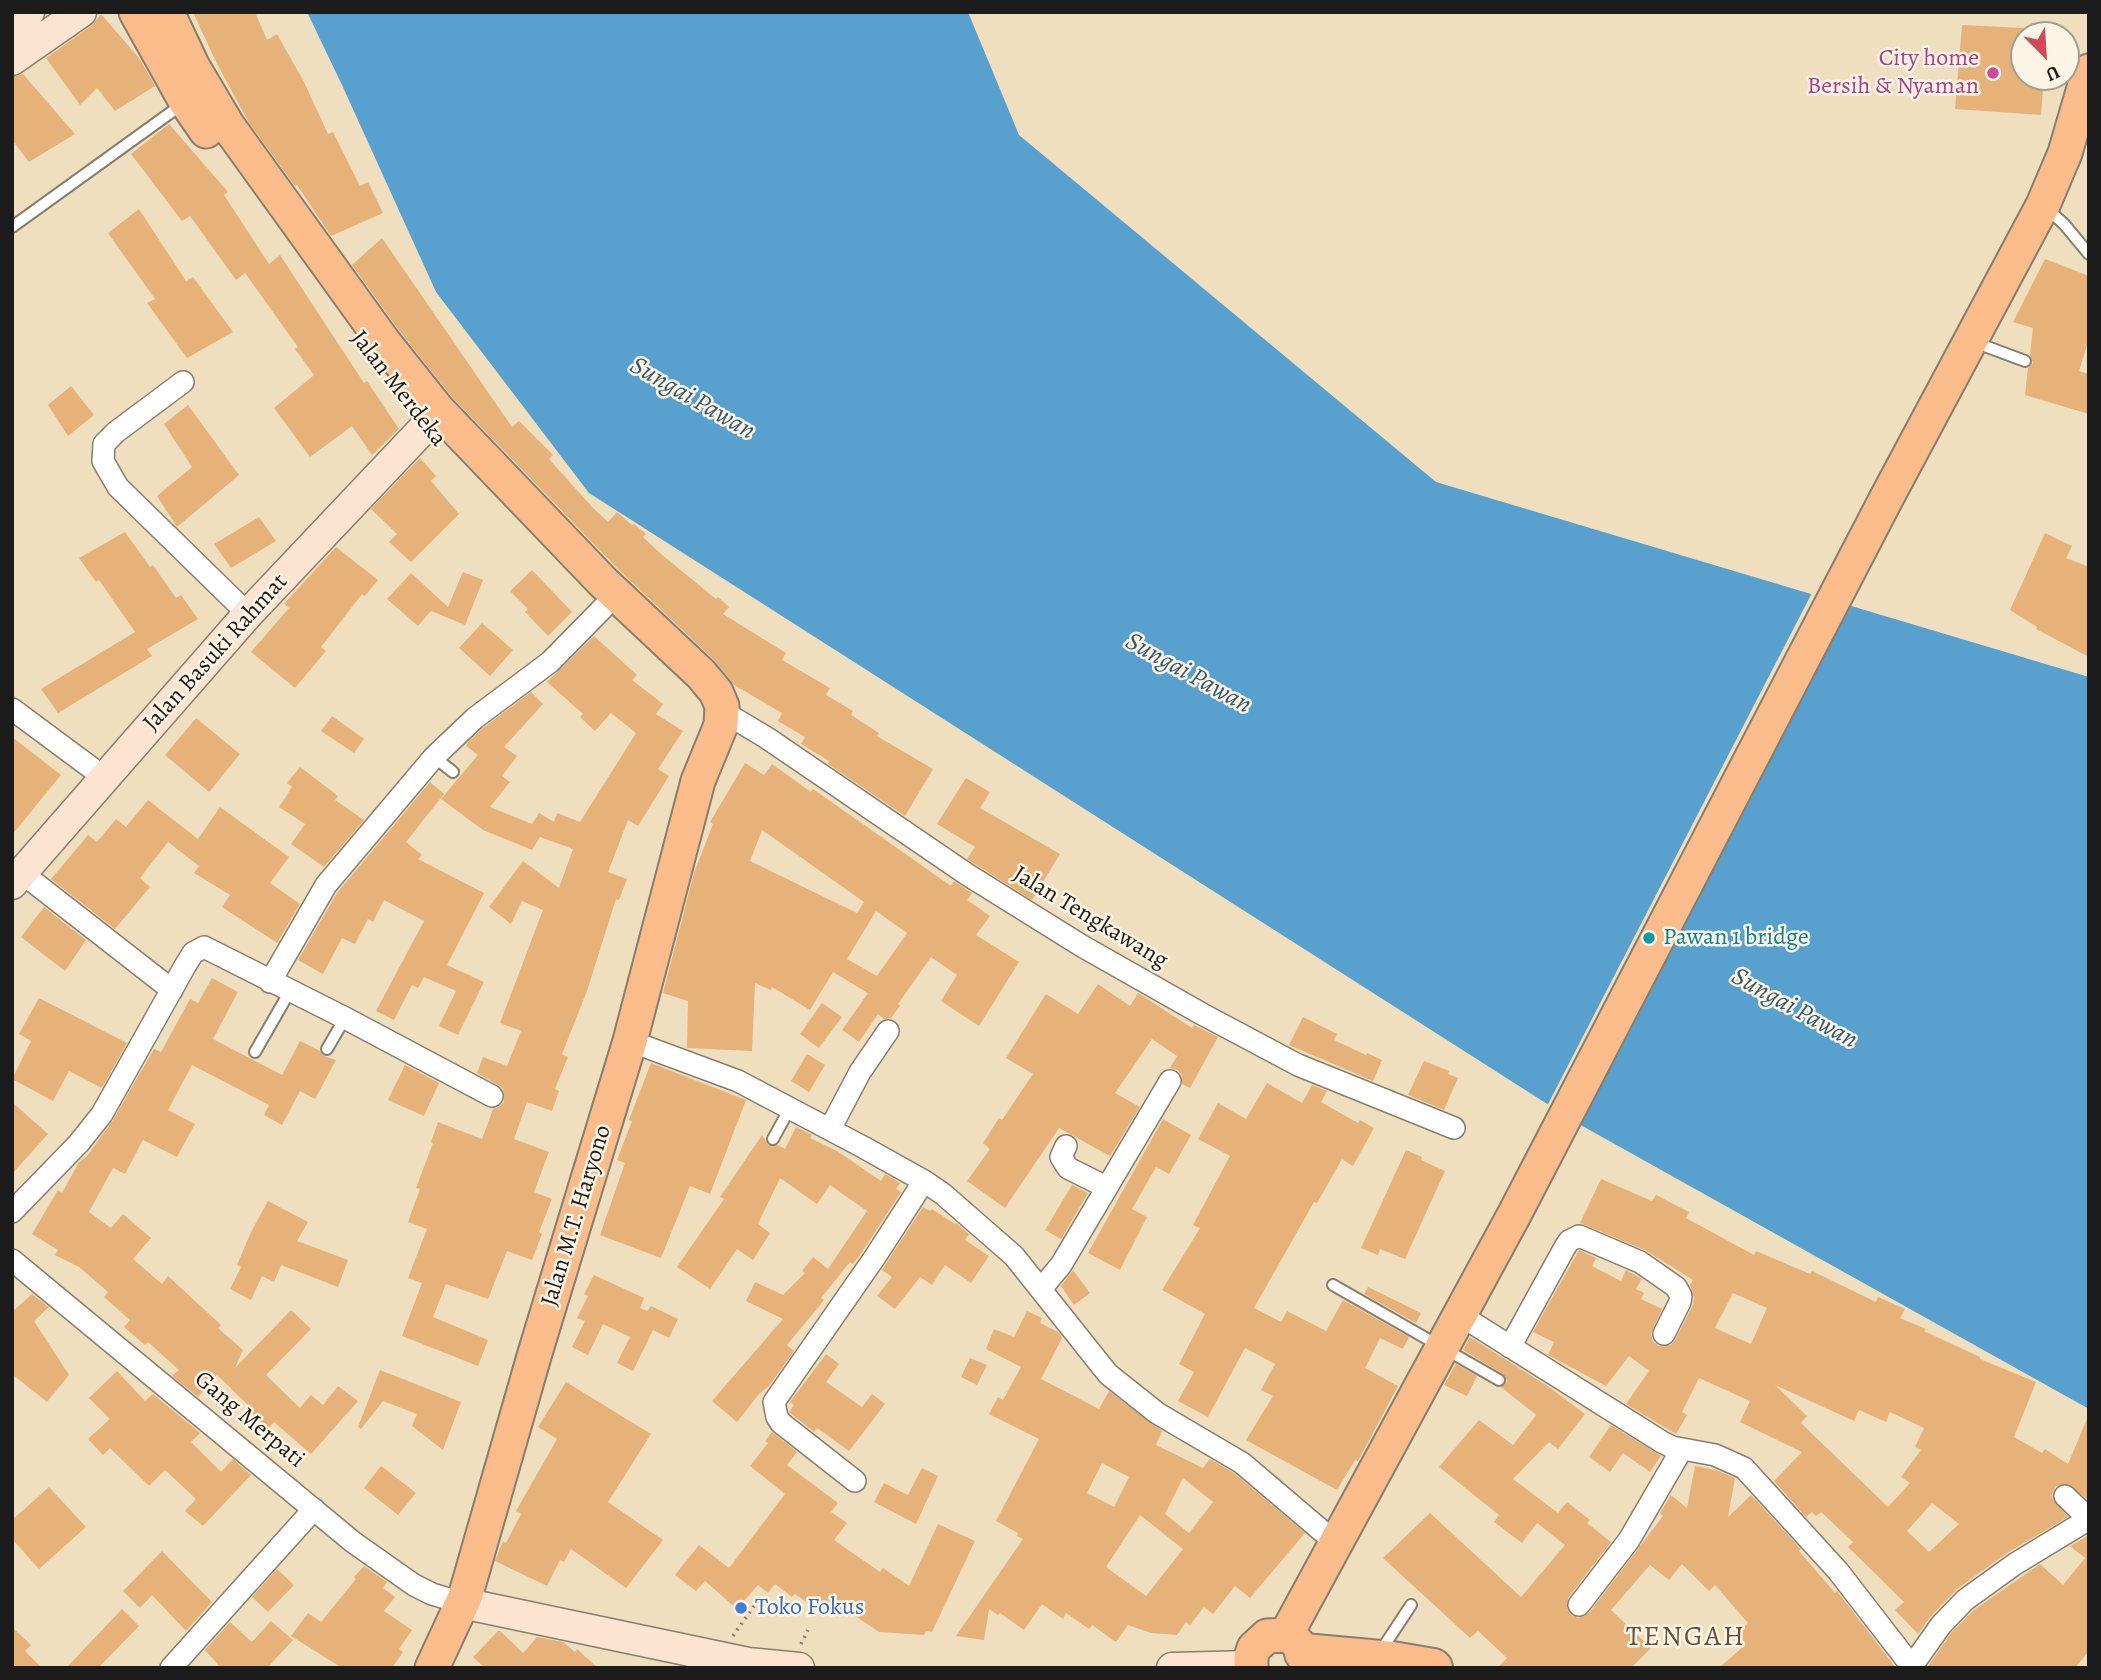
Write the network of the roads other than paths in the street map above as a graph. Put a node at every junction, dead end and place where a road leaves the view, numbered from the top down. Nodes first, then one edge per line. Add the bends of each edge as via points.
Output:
1 (29, 12) edge
2 (81, 12) edge
3 (136, 12) edge
4 (167, 12) edge
5 (12, 26) edge
6 (12, 60) edge
7 (2089, 71) edge
8 (186, 102) junction
9 (2043, 205) junction
10 (12, 227) edge
11 (298, 241) junction
12 (2089, 254) edge
13 (1972, 341) junction
14 (2025, 361) dead end
15 (183, 382) dead end
16 (425, 427) junction
17 (604, 607) junction
18 (248, 614) junction
19 (12, 709) edge
20 (717, 720) junction
21 (434, 757) junction
22 (453, 772) dead end
23 (105, 778) junction
24 (17, 878) edge
25 (280, 986) junction
26 (172, 990) junction
27 (345, 1018) junction
28 (888, 1031) dead end
29 (631, 1041) junction
30 (327, 1049) dead end
31 (255, 1052) dead end
32 (1170, 1082) dead end
33 (492, 1096) dead end
34 (790, 1108) junction
35 (1454, 1128) dead end
36 (830, 1129) junction
37 (773, 1139) dead end
38 (1066, 1146) dead end
39 (924, 1181) junction
40 (1106, 1187) junction
41 (12, 1212) edge
42 (12, 1260) edge
43 (1332, 1285) dead end
44 (1041, 1289) junction
45 (1460, 1315) junction
46 (1664, 1334) dead end
47 (1510, 1347) junction
48 (1441, 1348) junction
49 (1499, 1380) dead end
50 (1682, 1449) junction
51 (855, 1481) dead end
52 (2065, 1496) dead end
53 (314, 1509) junction
54 (2089, 1519) edge
55 (1336, 1543) junction
56 (462, 1603) junction
57 (1411, 1605) dead end
58 (1579, 1605) dead end
59 (1298, 1652) edge
60 (1375, 1659) junction
61 (1251, 1667) edge
62 (1912, 1667) edge
63 (171, 1668) edge
64 (432, 1668) edge
65 (799, 1668) edge
66 (1172, 1668) edge
67 (1433, 1668) edge

1 - 5 street
2 - 6 street
3 - 8 main road, Jalan Merdeka
4 - 11 main road, Jalan Merdeka via 211,99
7 - 9 main road via 2065,153
8 - 10 lane
8 - 11 main road, Jalan Merdeka
9 - 12 lane
9 - 13 main road
11 - 16 main road, Jalan Merdeka
11 - 20 main road, Jalan Merdeka via 438,410 594,573 706,679 720,699
13 - 14 lane
13 - 45 main road
15 - 18 street via 116,432 104,444 103,461 125,494
16 - 17 main road, Jalan Merdeka
16 - 18 street, Jalan Basuki Rahmat
17 - 20 main road, Jalan Merdeka
17 - 21 street via 550,662 475,718
18 - 23 street, Jalan Basuki Rahmat
19 - 23 street
20 - 29 main road, Jalan M.T. Haryono via 674,866
20 - 35 street, Jalan Tengkawang via 767,738 968,875 1202,1014 1298,1065
21 - 22 lane
21 - 25 street via 326,885
23 - 24 street, Jalan Basuki Rahmat
24 - 26 street
25 - 26 street via 204,947 193,953
25 - 27 street
25 - 31 lane
26 - 41 street via 102,1114
27 - 30 lane
27 - 33 street
28 - 36 street
29 - 34 street via 738,1081
29 - 56 main road, Jalan M.T. Haryono
32 - 40 street
34 - 36 street
34 - 37 lane
36 - 39 street
38 - 40 street via 1061,1157 1068,1168
39 - 44 street via 1014,1256
39 - 51 street via 774,1402 781,1423
40 - 44 street via 1061,1265
42 - 53 street, Gang Merpati
43 - 48 lane
44 - 55 street via 1108,1374 1157,1413 1242,1463
45 - 47 street
45 - 48 main road
46 - 47 street via 1680,1302 1676,1287 1640,1262 1579,1236 1565,1247
47 - 50 street via 1662,1442
48 - 49 lane
48 - 55 main road
50 - 58 street via 1629,1540
50 - 62 street via 1715,1455 1744,1468 1838,1571
52 - 54 street
53 - 56 street, Gang Merpati via 414,1585
53 - 63 street
54 - 62 street via 1965,1600
55 - 59 main road
56 - 64 main road, Jalan M.T. Haryono
56 - 65 street via 748,1663
57 - 60 lane
59 - 60 highway
59 - 61 main road via 1276,1634 1259,1641
60 - 67 highway
61 - 66 street

